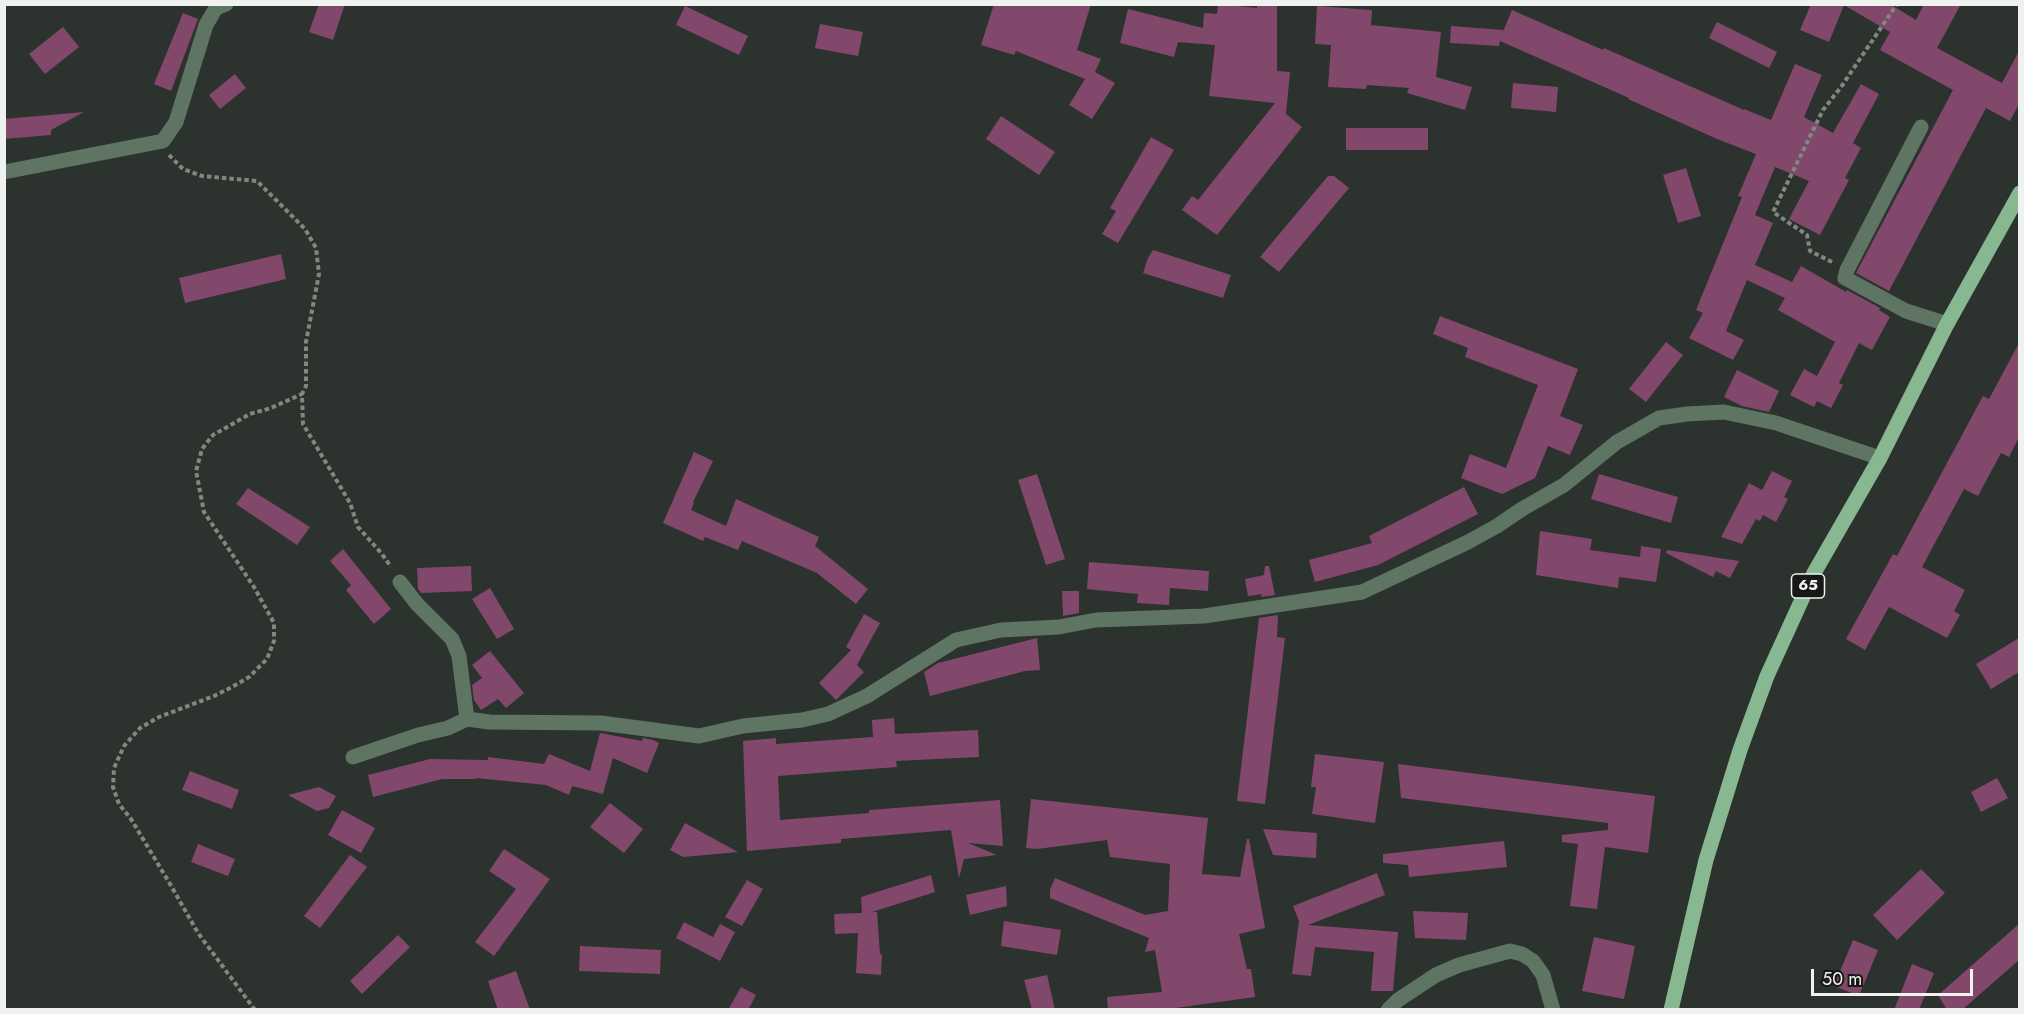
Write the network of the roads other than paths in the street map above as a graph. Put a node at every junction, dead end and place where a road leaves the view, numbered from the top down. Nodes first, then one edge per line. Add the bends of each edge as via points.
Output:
1 (219, 6) edge
2 (1921, 127) dead end
3 (4, 172) edge
4 (2019, 193) edge
5 (1947, 324) junction
6 (1880, 458) junction
7 (400, 582) road end
8 (467, 719) junction
9 (354, 758) dead end
10 (1388, 1010) edge
11 (1553, 1010) edge
12 (1671, 1010) edge

1 - 3 street via 206,25 176,122 163,141
2 - 5 street via 1845,278 1906,311
4 - 5 main road, 65
5 - 6 main road, 65
6 - 8 street via 1776,423 1724,412 1659,418 1617,442 1564,485 1497,526 1362,592 1203,616 1096,620 1059,627 1001,630 956,640 867,696 828,714 699,736 601,723
6 - 12 main road, 65 via 1814,573 1767,676 1706,860
7 - 8 street via 452,639 459,656
8 - 9 street
10 - 11 street via 1436,975 1510,951 1533,961 1549,991

